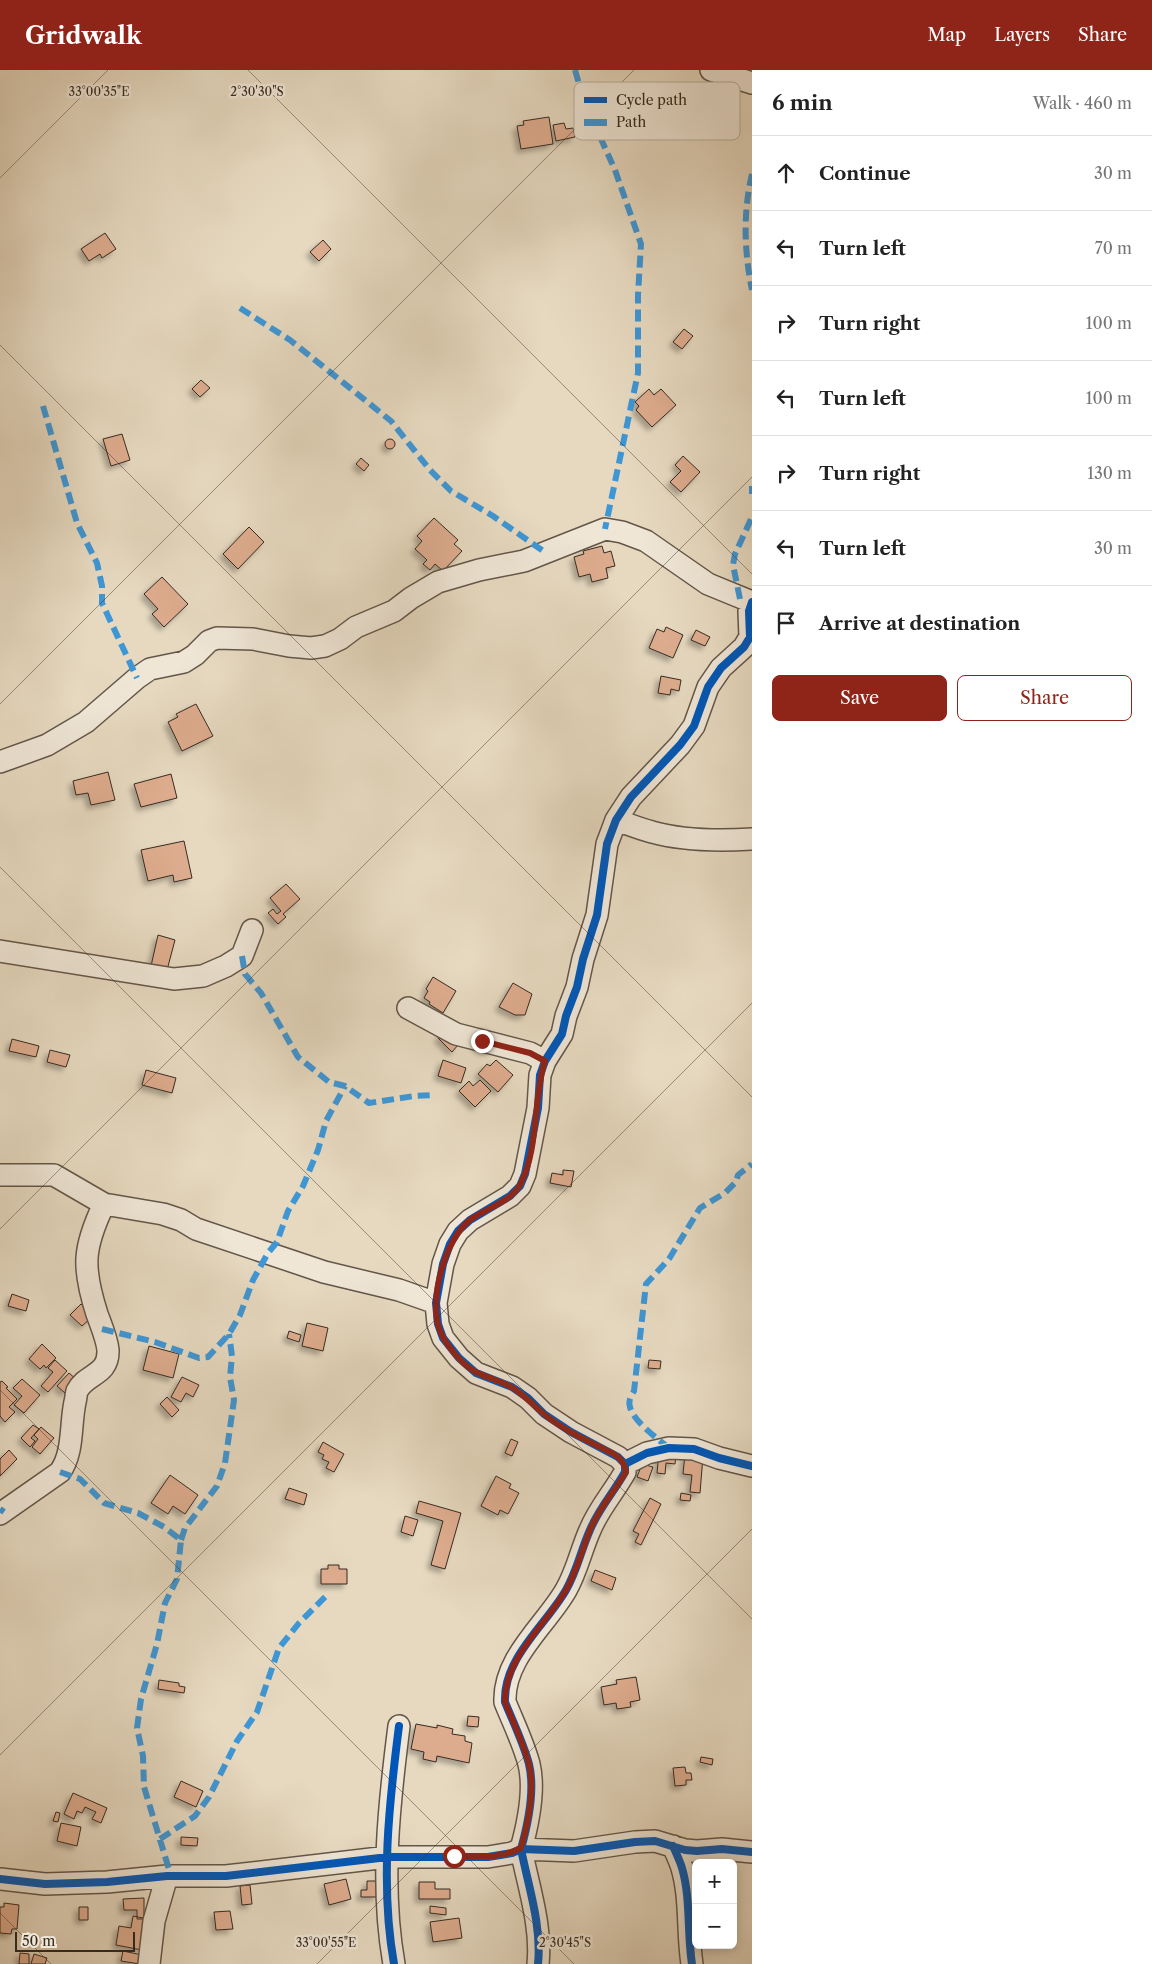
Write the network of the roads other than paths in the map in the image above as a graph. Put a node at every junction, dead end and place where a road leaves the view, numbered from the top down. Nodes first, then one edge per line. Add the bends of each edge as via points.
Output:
1 (711, 70) edge
2 (752, 83) edge
3 (752, 602) edge
4 (0, 762) edge
5 (616, 820) junction
6 (752, 839) edge
7 (252, 930) dead end
8 (0, 951) edge
9 (408, 1008) dead end
10 (545, 1061) junction
11 (0, 1175) edge
12 (104, 1204) junction
13 (436, 1303) junction
14 (624, 1464) junction
15 (752, 1466) edge
16 (0, 1514) edge
17 (399, 1726) dead end
18 (673, 1846) junction
19 (521, 1848) junction
20 (752, 1852) edge
21 (388, 1857) junction
22 (167, 1876) junction
23 (0, 1879) edge
24 (149, 1964) edge
25 (394, 1964) edge
26 (538, 1964) edge
27 (692, 1964) edge

1 - 2 street
3 - 4 street via 708,584 646,541 605,530 524,561 438,582 394,611 356,627 325,646 289,646 252,639 217,638 209,641 184,662 150,670 137,678 86,722 47,745
3 - 5 street via 750,637 744,647 708,687 694,726 680,745 630,797
5 - 6 street via 684,838
5 - 10 street via 607,844 598,915 577,987 562,1034
7 - 8 street via 242,956 203,976 174,979
9 - 10 street via 456,1034 524,1051
10 - 13 street via 525,1174 520,1186 458,1231 443,1264
11 - 12 street via 54,1175
12 - 13 street via 163,1214 196,1229 324,1272
12 - 16 street via 92,1228 86,1278 108,1349 106,1363 77,1391 66,1464 60,1472
13 - 14 street via 443,1338 476,1373 512,1387 544,1414 618,1457
14 - 15 street via 647,1453 669,1448 694,1449
14 - 19 street via 626,1472 601,1507 567,1588 533,1632 505,1690 505,1702 529,1766 527,1826
17 - 21 street via 388,1818
18 - 19 street via 655,1841 574,1851
18 - 20 street via 691,1851 722,1848
18 - 27 street via 682,1868 688,1899
19 - 21 street via 488,1857
19 - 26 street via 536,1922 540,1951
21 - 22 street via 226,1876
21 - 25 street via 390,1943
22 - 23 street via 54,1883
22 - 24 street via 154,1921

